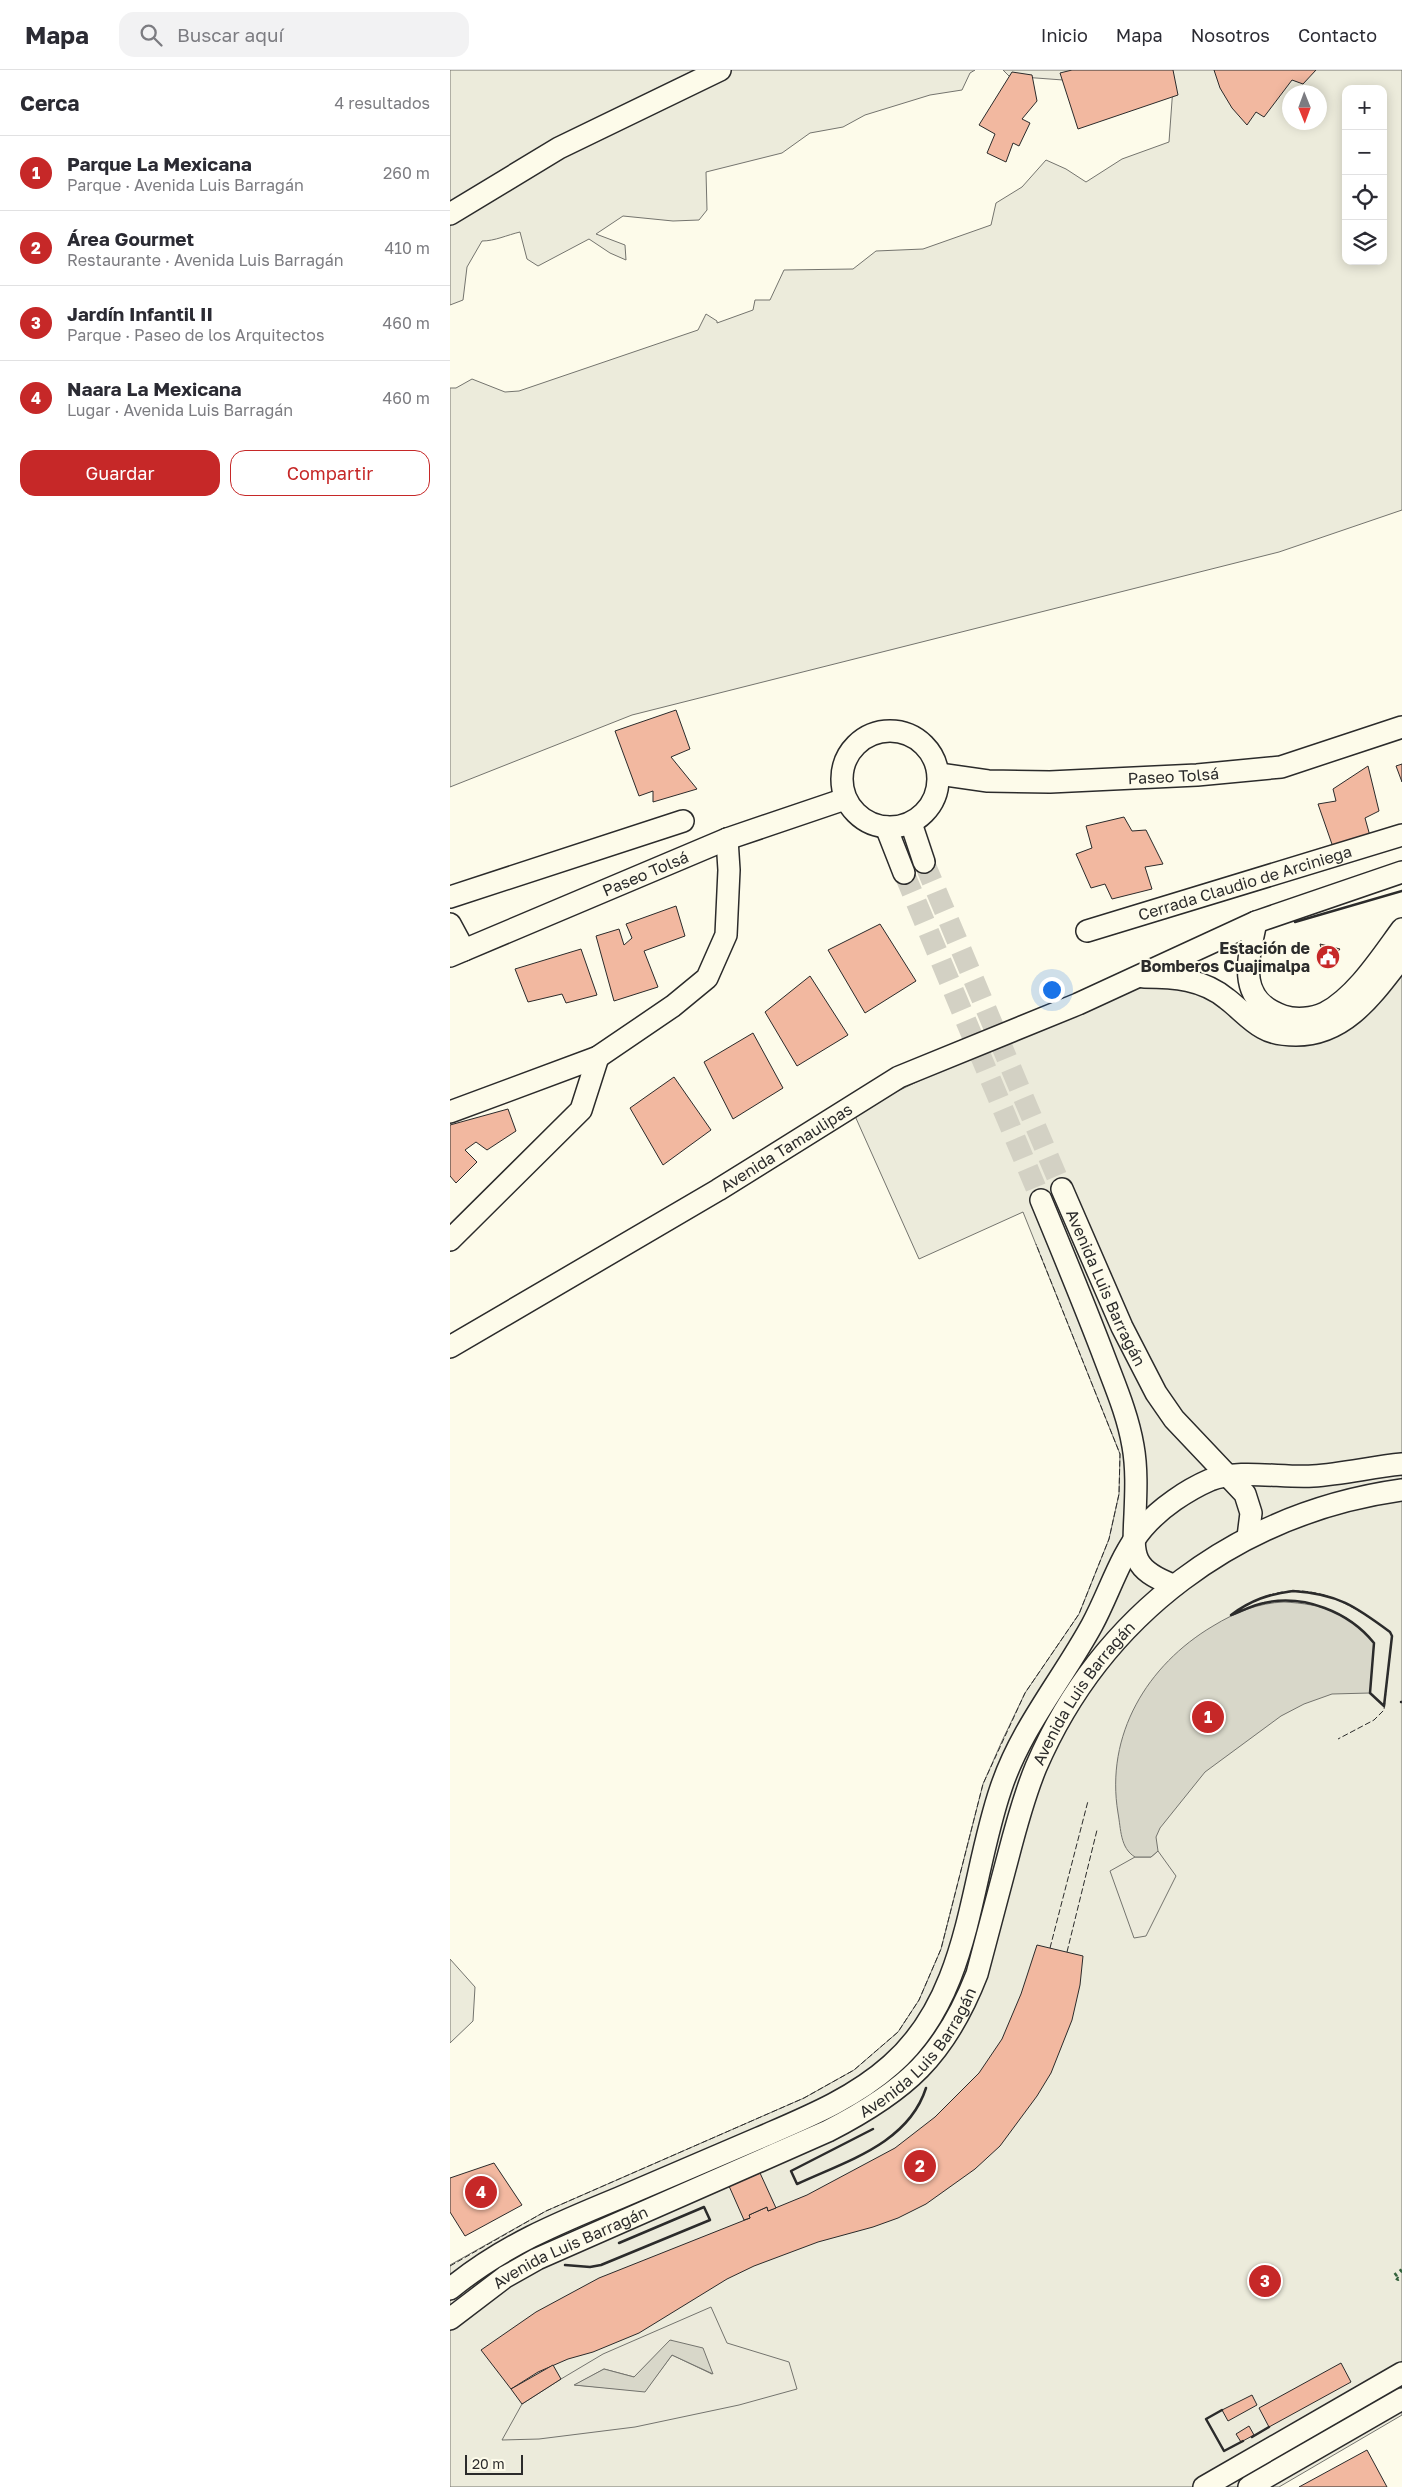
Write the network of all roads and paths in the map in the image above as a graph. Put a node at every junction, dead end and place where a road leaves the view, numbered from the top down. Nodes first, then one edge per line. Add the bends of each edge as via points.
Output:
1 (720, 70) edge
2 (450, 214) edge
3 (1402, 727) edge
4 (939, 774) junction
5 (845, 799) junction
6 (683, 821) dead end
7 (911, 823) junction
8 (886, 827) junction
9 (1402, 835) edge
10 (727, 839) junction
11 (924, 862) tunnel mouth
12 (1402, 872) edge
13 (904, 873) tunnel mouth
14 (450, 897) edge
15 (1256, 922) junction
16 (450, 924) edge
17 (1402, 929) edge
18 (1086, 931) dead end
19 (457, 953) edge
20 (1402, 957) edge
21 (1137, 978) junction
22 (598, 1057) junction
23 (450, 1112) edge
24 (1062, 1189) tunnel mouth
25 (1041, 1200) tunnel mouth
26 (450, 1240) edge
27 (450, 1347) edge
28 (1402, 1464) edge
29 (1229, 1475) junction
30 (1402, 1490) edge
31 (1248, 1538) junction
32 (1132, 1542) junction
33 (1174, 1585) junction
34 (907, 2049) junction
35 (924, 2065) junction
36 (450, 2289) edge
37 (450, 2319) edge
38 (1402, 2373) edge
39 (1402, 2399) edge
40 (1321, 2421) junction
41 (1332, 2441) junction
42 (1204, 2487) edge
43 (1249, 2487) edge

1 - 2 street via 559,148
3 - 4 street, Paseo Tolsá via 1281,767 1197,775 1050,782 988,781
4 - 5 street via 932,754 918,739 898,731 877,732 858,741 845,758 841,779
4 - 7 street via 937,792 929,808
5 - 8 street via 862,819
5 - 10 street, Paseo Tolsá
6 - 14 street
7 - 8 street
7 - 11 street
8 - 13 street
9 - 18 street, Cerrada Claudio de Arciniega
10 - 19 street, Paseo Tolsá
10 - 22 street via 726,936 707,978 673,1006
12 - 15 street, Avenida Tamaulipas
15 - 17 street via 1247,967 1249,985 1258,1000 1272,1012 1306,1018 1324,1014 1345,998 1376,965
15 - 21 street, Avenida Tamaulipas
16 - 19 street
20 - 21 street, Avenida Tamaulipas via 1358,1012 1330,1029 1309,1035 1285,1035 1263,1028 1225,996 1198,982 1176,977
21 - 27 street, Avenida Tamaulipas via 899,1077 718,1190
22 - 23 street
22 - 26 street via 581,1110
24 - 29 street, Avenida Luis Barragán via 1122,1327 1156,1393 1174,1420
25 - 32 street, Avenida Luis Barragán via 1127,1420 1136,1471
28 - 29 street, Avenida Luis Barragán via 1318,1476
29 - 31 street, Avenida Luis Barragán via 1249,1502
29 - 32 street, Avenida Luis Barragán via 1191,1490 1161,1511
30 - 31 street, Avenida Luis Barragán via 1319,1509
31 - 33 street, Avenida Luis Barragán
32 - 33 street, Avenida Luis Barragán via 1138,1561 1146,1571
32 - 34 street, Avenida Luis Barragán via 1091,1627 1030,1724 1008,1770 995,1809 958,1960 931,2019
33 - 35 street, Avenida Luis Barragán via 1101,1658 1050,1737 1024,1798 973,1983 955,2024
34 - 35 street
34 - 36 street, Avenida Luis Barragán via 891,2066 862,2087 816,2114 545,2229 493,2258
35 - 37 street, Avenida Luis Barragán via 887,2098 860,2115 773,2158 537,2259 505,2277
38 - 40 street
39 - 41 street
40 - 41 street
40 - 42 street
41 - 43 street

